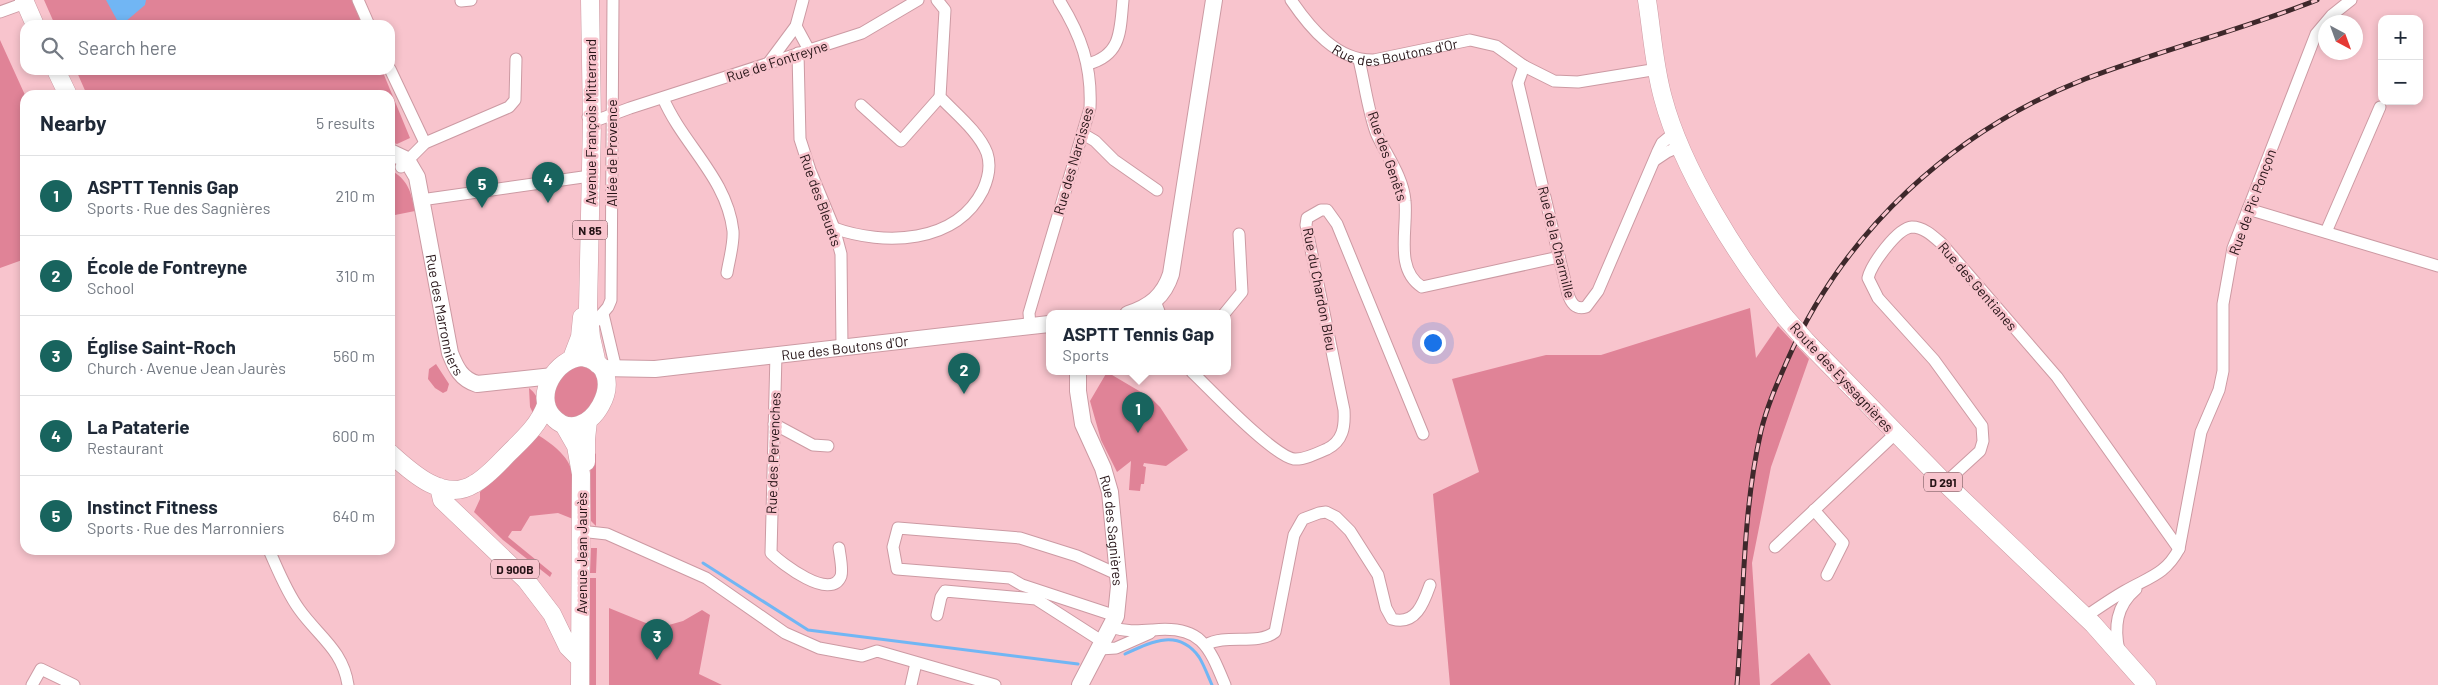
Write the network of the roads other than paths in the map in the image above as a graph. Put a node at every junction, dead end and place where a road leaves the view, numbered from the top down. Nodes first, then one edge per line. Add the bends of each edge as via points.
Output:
1 (358, 0) edge
2 (583, 0) edge
3 (590, 0) edge
4 (613, 0) edge
5 (803, 0) edge
6 (918, 0) edge
7 (937, 0) edge
8 (1059, 0) edge
9 (1123, 0) edge
10 (1214, 0) edge
11 (1291, 0) edge
12 (1647, 0) edge
13 (2352, 0) edge
14 (25, 2) edge
15 (2, 14) edge
16 (33, 20) edge
17 (366, 20) edge
18 (796, 26) junction
19 (803, 52) junction
20 (516, 59) dead end
21 (1360, 60) junction
22 (769, 62) junction
23 (1088, 64) junction
24 (1524, 66) junction
25 (1658, 69) junction
26 (58, 75) edge
27 (393, 75) edge
28 (66, 90) edge
29 (940, 97) junction
30 (663, 98) junction
31 (861, 104) dead end
32 (2380, 107) dead end
33 (595, 110) junction
34 (1083, 134) junction
35 (1678, 140) junction
36 (425, 143) junction
37 (400, 162) edge
38 (583, 177) junction
39 (1157, 190) dead end
40 (420, 195) junction
41 (2248, 209) junction
42 (834, 228) junction
43 (2326, 232) junction
44 (1239, 234) dead end
45 (1559, 257) junction
46 (2438, 266) edge
47 (727, 273) dead end
48 (1157, 308) edge
49 (1227, 310) edge
50 (603, 314) junction
51 (1046, 324) edge
52 (1030, 326) junction
53 (590, 328) junction
54 (842, 346) junction
55 (776, 354) junction
56 (572, 358) junction
57 (605, 367) junction
58 (640, 370) junction
59 (1078, 375) edge
60 (1195, 375) edge
61 (553, 376) junction
62 (521, 381) junction
63 (606, 390) junction
64 (546, 402) junction
65 (588, 422) junction
66 (562, 424) junction
67 (774, 424) junction
68 (1423, 434) dead end
69 (1895, 434) junction
70 (524, 438) junction
71 (828, 446) dead end
72 (395, 457) edge
73 (1945, 483) junction
74 (438, 487) junction
75 (1814, 510) junction
76 (584, 531) junction
77 (839, 548) dead end
78 (1775, 548) dead end
79 (2179, 549) junction
80 (272, 555) edge
81 (1119, 575) junction
82 (1828, 575) dead end
83 (2142, 584) junction
84 (1430, 585) dead end
85 (2105, 603) junction
86 (937, 615) dead end
87 (2117, 618) junction
88 (1113, 621) junction
89 (2091, 623) junction
90 (1156, 630) junction
91 (1102, 645) junction
92 (1206, 645) junction
93 (2119, 653) junction
94 (580, 659) junction
95 (916, 663) junction
96 (32, 685) edge
97 (74, 685) edge
98 (348, 685) edge
99 (580, 685) edge
100 (587, 685) edge
101 (911, 685) edge
102 (995, 685) edge
103 (1080, 685) edge
104 (1225, 685) edge
105 (2147, 685) edge

1 - 17 street
2 - 33 main road, Avenue François Mitterrand / N 85
3 - 33 main road, Avenue François Mitterrand / N 85
4 - 33 street, Allée de Provence
5 - 18 street
6 - 19 street, Rue de Fontreyne via 862,34
7 - 29 street via 945,10
8 - 23 street, Rue des Narcisses via 1079,36
9 - 23 street via 1117,42 1112,51
10 - 48 main road via 1174,256
11 - 21 street, Rue des Boutons d'Or via 1324,39 1346,55
12 - 25 main road, Route des Eyssagnières
13 - 41 street, Rue de Pic Ponçon via 2332,15 2316,34
14 - 15 street
14 - 16 main road
18 - 19 street
18 - 22 street
19 - 22 street, Rue de Fontreyne
19 - 42 street, Rue des Bleuets via 800,139
20 - 36 street via 514,100 509,107
21 - 24 street, Rue des Boutons d'Or via 1374,60 1470,40 1496,46
21 - 45 street, Rue des Genêts via 1377,134 1392,160 1406,199 1402,237 1410,274 1416,283 1422,288
22 - 30 street, Rue de Fontreyne
23 - 34 street, Rue des Narcisses via 1090,108
24 - 25 street, Rue des Boutons d'Or via 1554,81 1566,82
24 - 45 street, Rue de la Charmille via 1518,83
25 - 35 main road, Route des Eyssagnières via 1662,96
26 - 28 main road
27 - 36 street
29 - 31 street via 898,145
29 - 42 street via 975,134 986,152 987,181 971,208 945,226 898,239 868,238
30 - 33 street, Rue de Fontreyne via 630,108
30 - 47 street via 723,194 733,232
32 - 43 street
33 - 38 main road, Avenue François Mitterrand / N 85
33 - 50 street, Allée de Provence via 611,300
33 - 53 main road, Avenue François Mitterrand / N 85
34 - 39 street
34 - 52 street, Rue des Narcisses via 1029,313
35 - 45 street, Rue de la Charmille via 1662,144 1598,290 1586,307 1581,309 1570,302
35 - 69 main road, Route des Eyssagnières / D 291, bridge via 1728,236 1753,275 1806,341
36 - 37 street
37 - 40 main road, Rue des Marronniers
38 - 40 street
38 - 56 main road, Avenue François Mitterrand / N 85 via 582,326
40 - 62 main road, Rue des Marronniers via 455,365 466,381 477,384
41 - 43 street
41 - 79 street, Rue de Pic Ponçon via 2233,248 2225,283 2223,371 2219,390 2201,432
42 - 54 street, Rue des Bleuets via 841,254
43 - 46 street
44 - 49 street via 1242,292
50 - 53 street, Allée de Provence
50 - 57 street
51 - 52 main road, Rue des Boutons d'Or
52 - 54 main road, Rue des Boutons d'Or
53 - 57 main road, Avenue François Mitterrand / N 85 via 593,350
54 - 55 main road, Rue des Boutons d'Or
55 - 58 main road, Rue des Boutons d'Or
55 - 67 street, Rue des Pervenches
56 - 57 main road via 586,358
56 - 61 main road via 560,365
57 - 58 main road, Rue des Boutons d'Or
57 - 63 main road
58 - 63 main road, Rue des Boutons d'Or
59 - 81 main road, Rue des Sagnières via 1083,424 1104,468 1110,492
60 - 68 street, Rue du Chardon Bleu via 1284,455 1304,458 1336,443 1344,430 1344,410 1306,225 1307,218 1314,213 1327,210 1337,224
61 - 62 main road, Rue des Marronniers
61 - 64 main road
62 - 64 main road via 533,386
63 - 65 main road via 597,412
64 - 66 main road via 552,416
64 - 70 main road via 543,413
65 - 66 main road via 576,426
65 - 76 main road, Avenue Jean Jaurès
66 - 70 main road
66 - 76 main road, Avenue Jean Jaurès via 579,456
67 - 71 street via 813,445
67 - 77 street, Rue des Pervenches via 771,553 813,582 829,584 836,582 841,575
69 - 73 main road, Route des Eyssagnières / D 291
69 - 75 street
70 - 74 main road via 474,484 460,489
72 - 74 main road, D 900B
73 - 79 street, Rue des Gentianes via 1980,451 1982,426 1934,360 1878,298 1868,278 1876,261 1900,233 1910,227 1920,228 1942,244 2057,377
73 - 89 main road, Route des Eyssagnières / D 291
74 - 94 main road, D 900B via 442,500 535,590 552,614 568,647
75 - 78 street
75 - 82 street via 1843,543
76 - 94 main road, Avenue Jean Jaurès
76 - 95 street via 607,534 706,578 785,633 819,648 862,656 877,652
76 - 100 main road, Avenue Jean Jaurès
79 - 83 street, Rue de Pic Ponçon via 2171,564
80 - 98 street via 298,608 340,658
81 - 88 main road, Rue des Sagnières via 1119,599
81 - 88 street via 1077,556 1020,538 898,528 893,547 897,569 1010,578
83 - 85 street, Rue de Pic Ponçon
83 - 87 street, Rue de Pic Ponçon via 2122,603
84 - 92 street via 1417,613 1404,620 1392,619 1378,575 1350,531 1336,517 1319,512 1303,520 1294,535 1275,632 1267,637 1228,639
85 - 87 street
85 - 89 street, Rue de Pic Ponçon
86 - 91 street via 945,591 1021,596 1036,599
87 - 89 street via 2108,627
87 - 93 street, Rue de Pic Ponçon
88 - 90 street via 1133,632
88 - 91 main road, Rue des Sagnières
89 - 93 main road, Route des Eyssagnières / D 291
90 - 91 street via 1116,648
90 - 92 street via 1187,631
91 - 103 main road, Rue des Sagnières
92 - 104 street
93 - 105 main road, Route des Eyssagnières / D 291
94 - 99 main road, Avenue Jean Jaurès
95 - 101 street
95 - 102 street
96 - 97 street via 41,669

